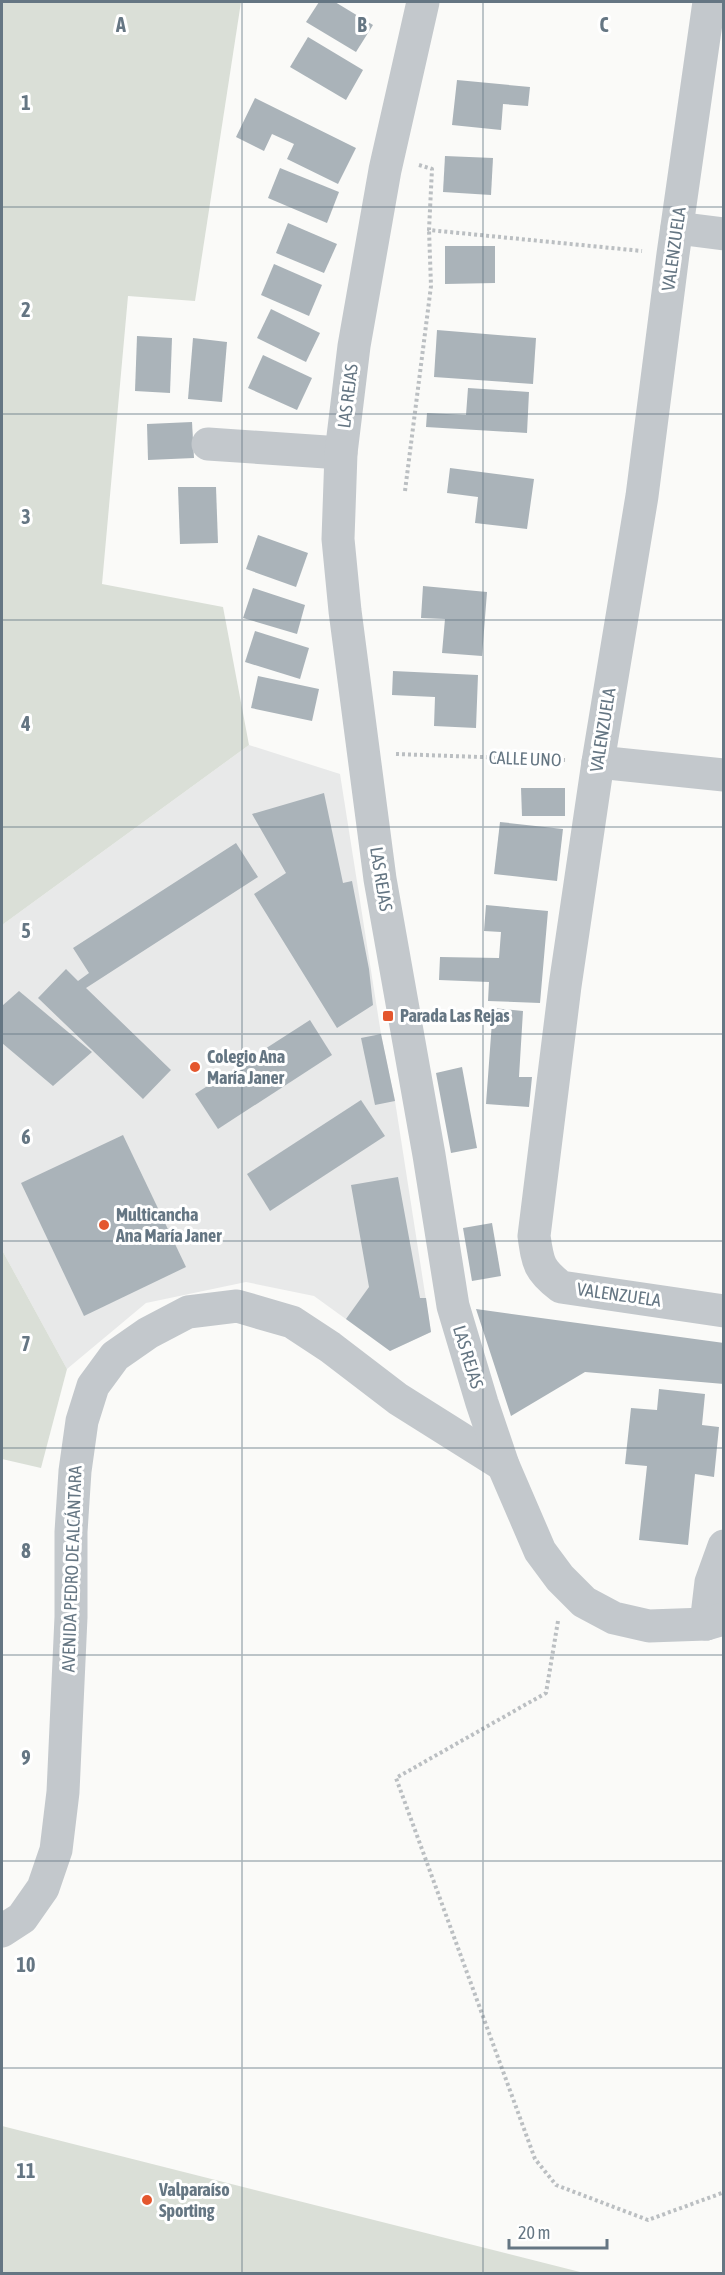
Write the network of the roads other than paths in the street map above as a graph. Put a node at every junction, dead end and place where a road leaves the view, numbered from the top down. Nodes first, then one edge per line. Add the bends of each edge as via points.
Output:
1 (423, 2) edge
2 (709, 2) edge
3 (723, 234) edge
4 (675, 241) junction
5 (208, 444) dead end
6 (341, 453) junction
7 (598, 762) junction
8 (723, 775) edge
9 (723, 1311) edge
10 (503, 1465) junction
11 (723, 1546) edge
12 (715, 1621) edge
13 (2, 1931) edge

1 - 6 street, LAS REJAS via 369,249
2 - 4 street, VALENZUELA
3 - 4 street
4 - 7 street, VALENZUELA via 642,496
5 - 6 street
6 - 10 street, LAS REJAS via 338,539 380,879 453,1306
7 - 8 street
7 - 9 street, VALENZUELA via 534,1236 537,1255 545,1274 561,1287
10 - 12 street, LAS REJAS via 540,1551 584,1602 614,1618 649,1626
10 - 13 street, AVENIDA PEDRO DE ALCÁNTARA via 398,1399 292,1322 237,1306 188,1312 115,1356 93,1386 82,1421 75,1471 63,1792 56,1850 43,1888 22,1918
11 - 12 street via 711,1582

